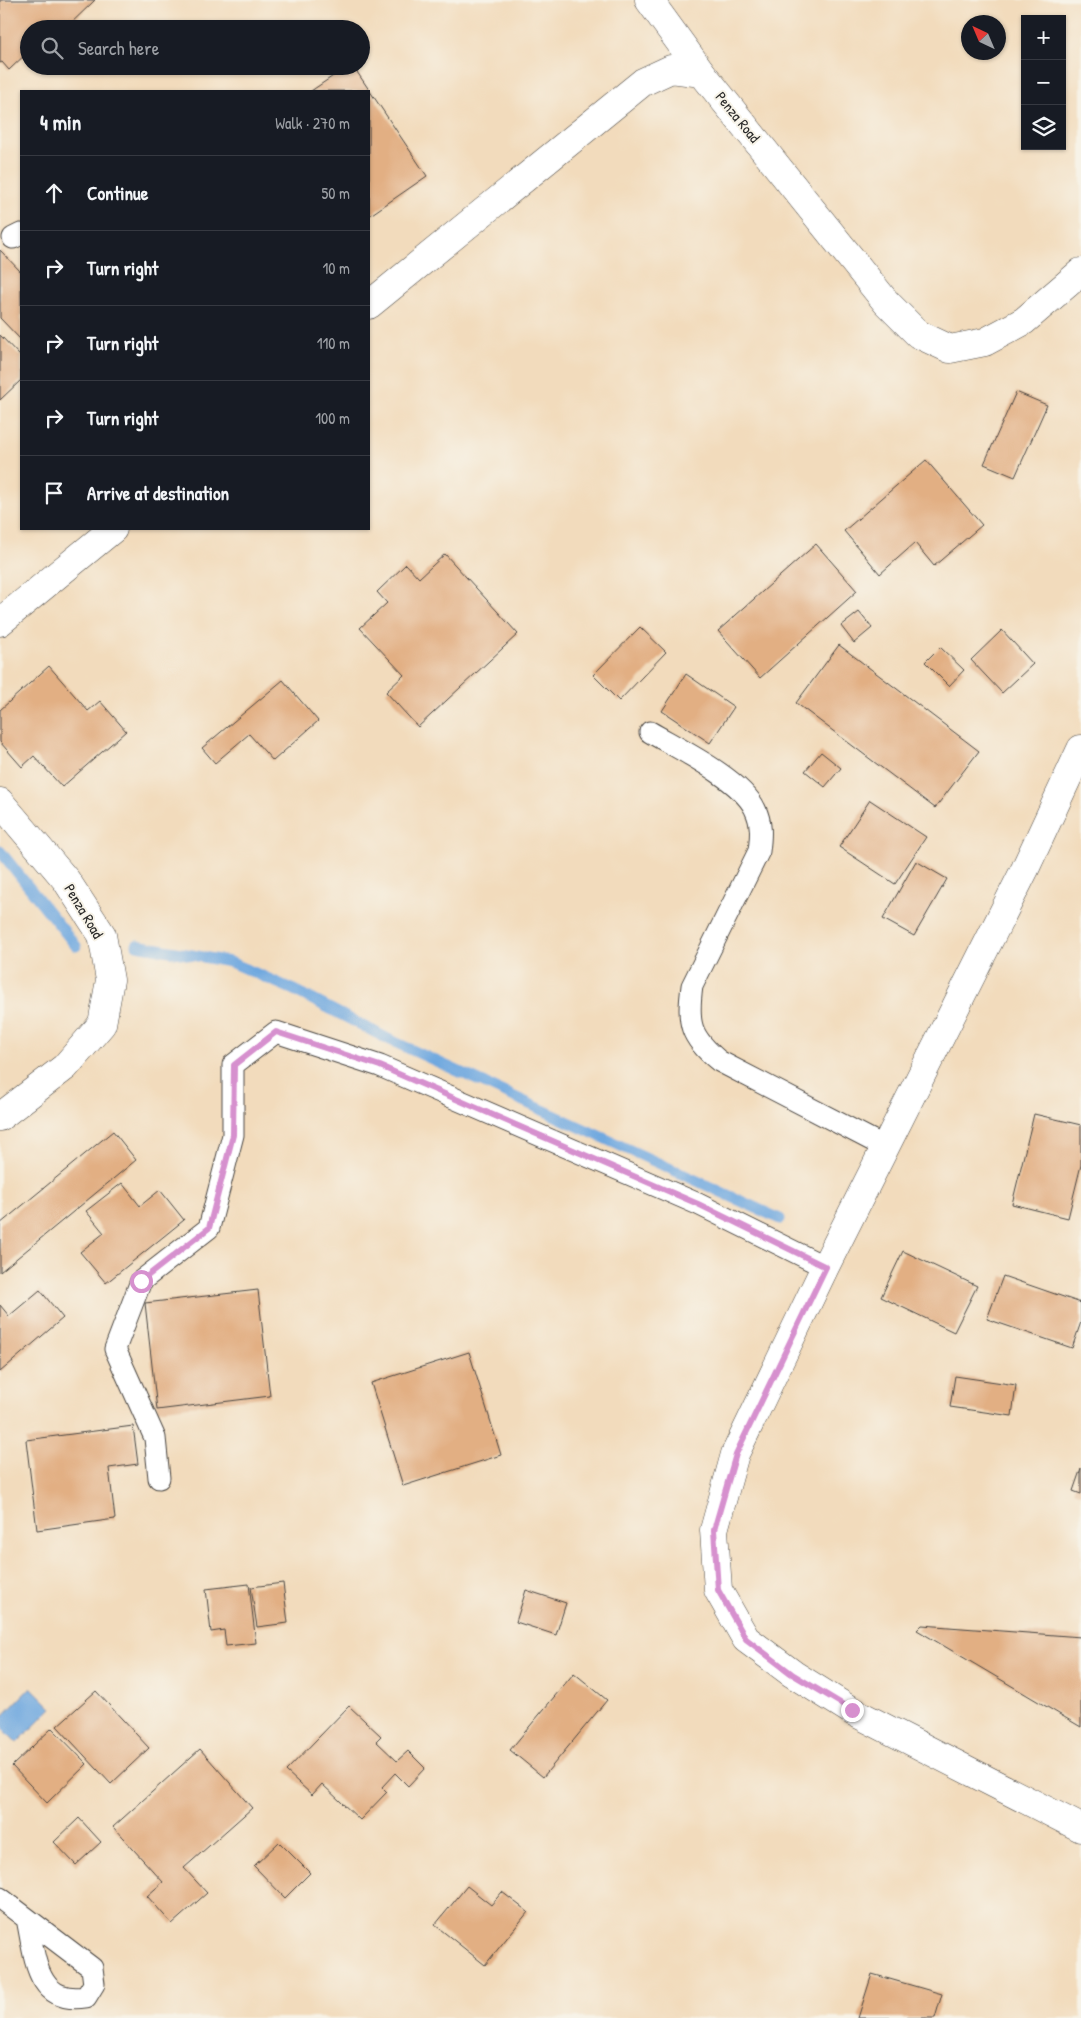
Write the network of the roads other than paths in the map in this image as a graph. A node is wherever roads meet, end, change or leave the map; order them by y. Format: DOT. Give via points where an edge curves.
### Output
graph roads {
  1 [pos="649,0"];
  2 [pos="702,73"];
  3 [pos="1081,272"];
  4 [pos="370,304"];
  5 [pos="112,530"];
  6 [pos="0,622"];
  7 [pos="650,732"];
  8 [pos="1081,749"];
  9 [pos="0,802"];
  10 [pos="0,1117"];
  11 [pos="885,1147"];
  12 [pos="826,1267"];
  13 [pos="159,1478"];
  14 [pos="1081,1828"];
  15 [pos="0,1898"];
  16 [pos="26,1919"];
  1 -- 2 [label="street, Penza Road"];
  2 -- 3 [label="street, Penza Road" via="886,302 918,334 950,349 985,342 1024,321"];
  2 -- 4 [label="street" via="671,69 643,82"];
  5 -- 6 [label="street"];
  7 -- 11 [label="lane" via="721,774 741,791 755,808 762,830 760,851 692,986 689,1009 692,1030 702,1046 719,1061"];
  8 -- 11 [label="street"];
  9 -- 10 [label="street, Penza Road" via="66,880 102,935 110,980 102,1024 65,1067"];
  11 -- 12 [label="street"];
  12 -- 13 [label="lane" via="698,1204 389,1070 276,1032 234,1065 233,1135 209,1228 141,1281 115,1348 155,1438"];
  12 -- 14 [label="street" via="736,1454 714,1530 718,1590 746,1639 792,1674 852,1710"];
  15 -- 16 [label="lane"];
}
